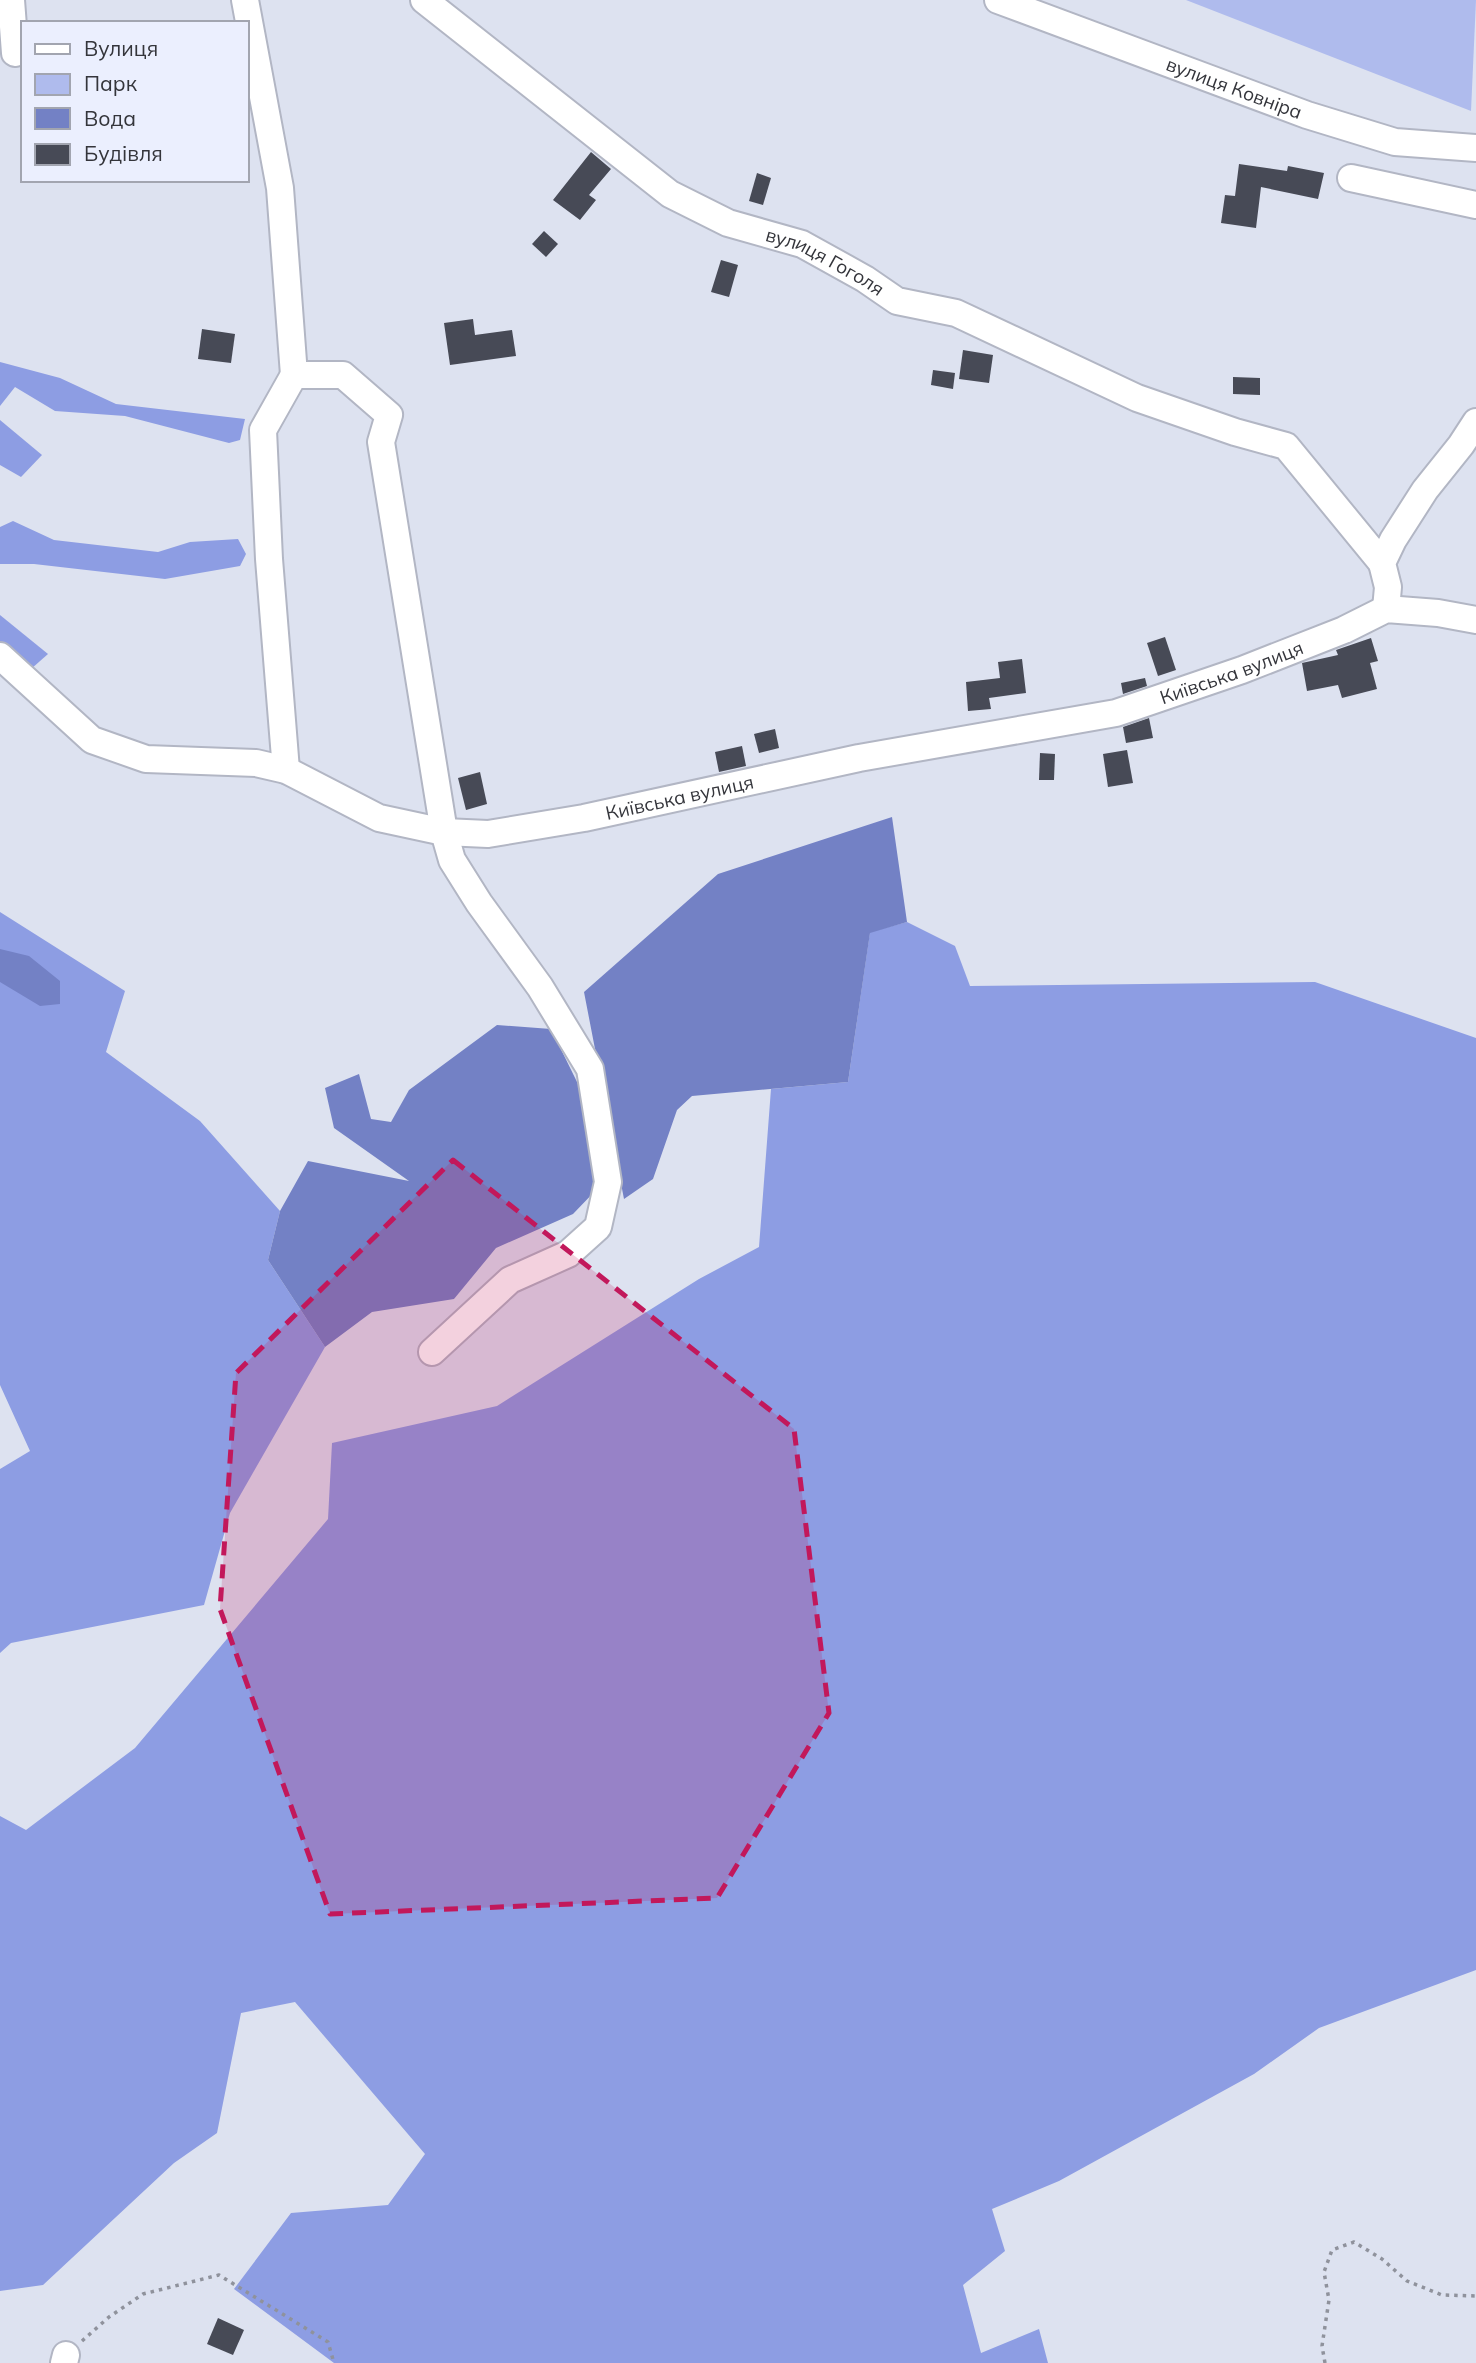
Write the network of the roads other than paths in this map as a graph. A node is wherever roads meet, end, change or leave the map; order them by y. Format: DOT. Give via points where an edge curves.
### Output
graph roads {
  1 [pos="11,0"];
  2 [pos="245,0"];
  3 [pos="424,0"];
  4 [pos="998,0"];
  5 [pos="15,53"];
  6 [pos="1476,148"];
  7 [pos="1351,178"];
  8 [pos="1476,205"];
  9 [pos="295,375"];
  10 [pos="1476,422"];
  11 [pos="1382,563"];
  12 [pos="1386,609"];
  13 [pos="1476,620"];
  14 [pos="0,656"];
  15 [pos="286,771"];
  16 [pos="444,832"];
  17 [pos="432,1352"];
  1 -- 5 [label="street"];
  2 -- 9 [label="street" via="280,188"];
  3 -- 11 [label="street, вулиця Гоголя" via="681,200 728,223 802,244 897,300 956,313 1137,398 1286,446"];
  4 -- 6 [label="street, вулиця Ковніра" via="1307,115 1395,142"];
  7 -- 8 [label="street"];
  9 -- 15 [label="street" via="262,430"];
  9 -- 16 [label="street" via="343,375 389,415 381,442"];
  10 -- 11 [label="street" via="1425,490"];
  11 -- 12 [label="street" via="1388,587"];
  12 -- 13 [label="street"];
  12 -- 16 [label="street, Київська вулиця" via="1344,631 1116,713 859,758 584,818 488,834"];
  14 -- 15 [label="street, Київська вулиця" via="92,740 146,760 256,763"];
  15 -- 16 [label="street, Київська вулиця" via="379,818"];
  16 -- 17 [label="street" via="452,860 590,1069 608,1182 598,1227 568,1254 510,1280"];
}
